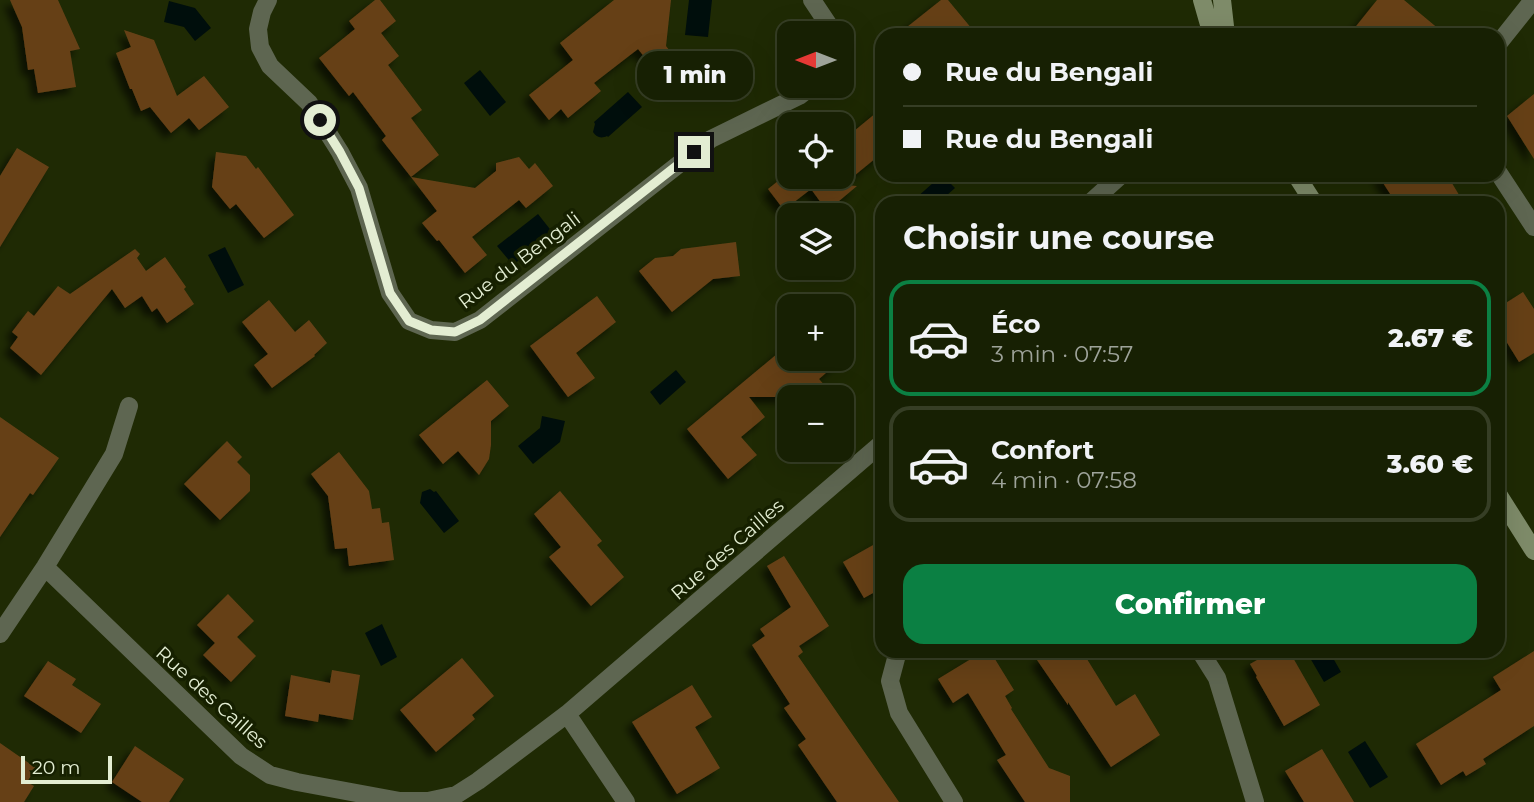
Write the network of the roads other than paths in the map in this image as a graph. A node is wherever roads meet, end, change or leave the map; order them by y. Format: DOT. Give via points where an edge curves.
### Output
graph roads {
  1 [pos="268,0"];
  2 [pos="811,0"];
  3 [pos="1202,0"];
  4 [pos="1222,0"];
  5 [pos="1533,0"];
  6 [pos="827,21"];
  7 [pos="1210,28"];
  8 [pos="1225,28"];
  9 [pos="1505,35"];
  10 [pos="795,98"];
  11 [pos="1113,182"];
  12 [pos="1505,182"];
  13 [pos="1098,196"];
  14 [pos="1534,227"];
  15 [pos="129,407"];
  16 [pos="875,449"];
  17 [pos="1505,505"];
  18 [pos="1534,551"];
  19 [pos="45,568"];
  20 [pos="0,634"];
  21 [pos="896,658"];
  22 [pos="1204,658"];
  23 [pos="567,714"];
  24 [pos="626,802"];
  25 [pos="954,802"];
  26 [pos="1255,802"];
  1 -- 10 [label="street, Rue du Bengali" via="258,29 260,47 270,66 309,103 340,152 359,188 390,293 409,321 431,330 455,332 480,320 710,139"];
  2 -- 6 [label="street"];
  3 -- 7 [label="street"];
  4 -- 8 [label="street"];
  5 -- 9 [label="street"];
  11 -- 13 [label="street"];
  12 -- 14 [label="street"];
  15 -- 19 [label="street" via="114,454"];
  16 -- 23 [label="street, Rue des Cailles"];
  17 -- 18 [label="street"];
  19 -- 20 [label="street"];
  19 -- 23 [label="street, Rue des Cailles" via="241,756 270,775 400,801 428,801 456,795"];
  21 -- 25 [label="street" via="890,681 899,713"];
  22 -- 26 [label="street" via="1217,678"];
  23 -- 24 [label="street"];
}
